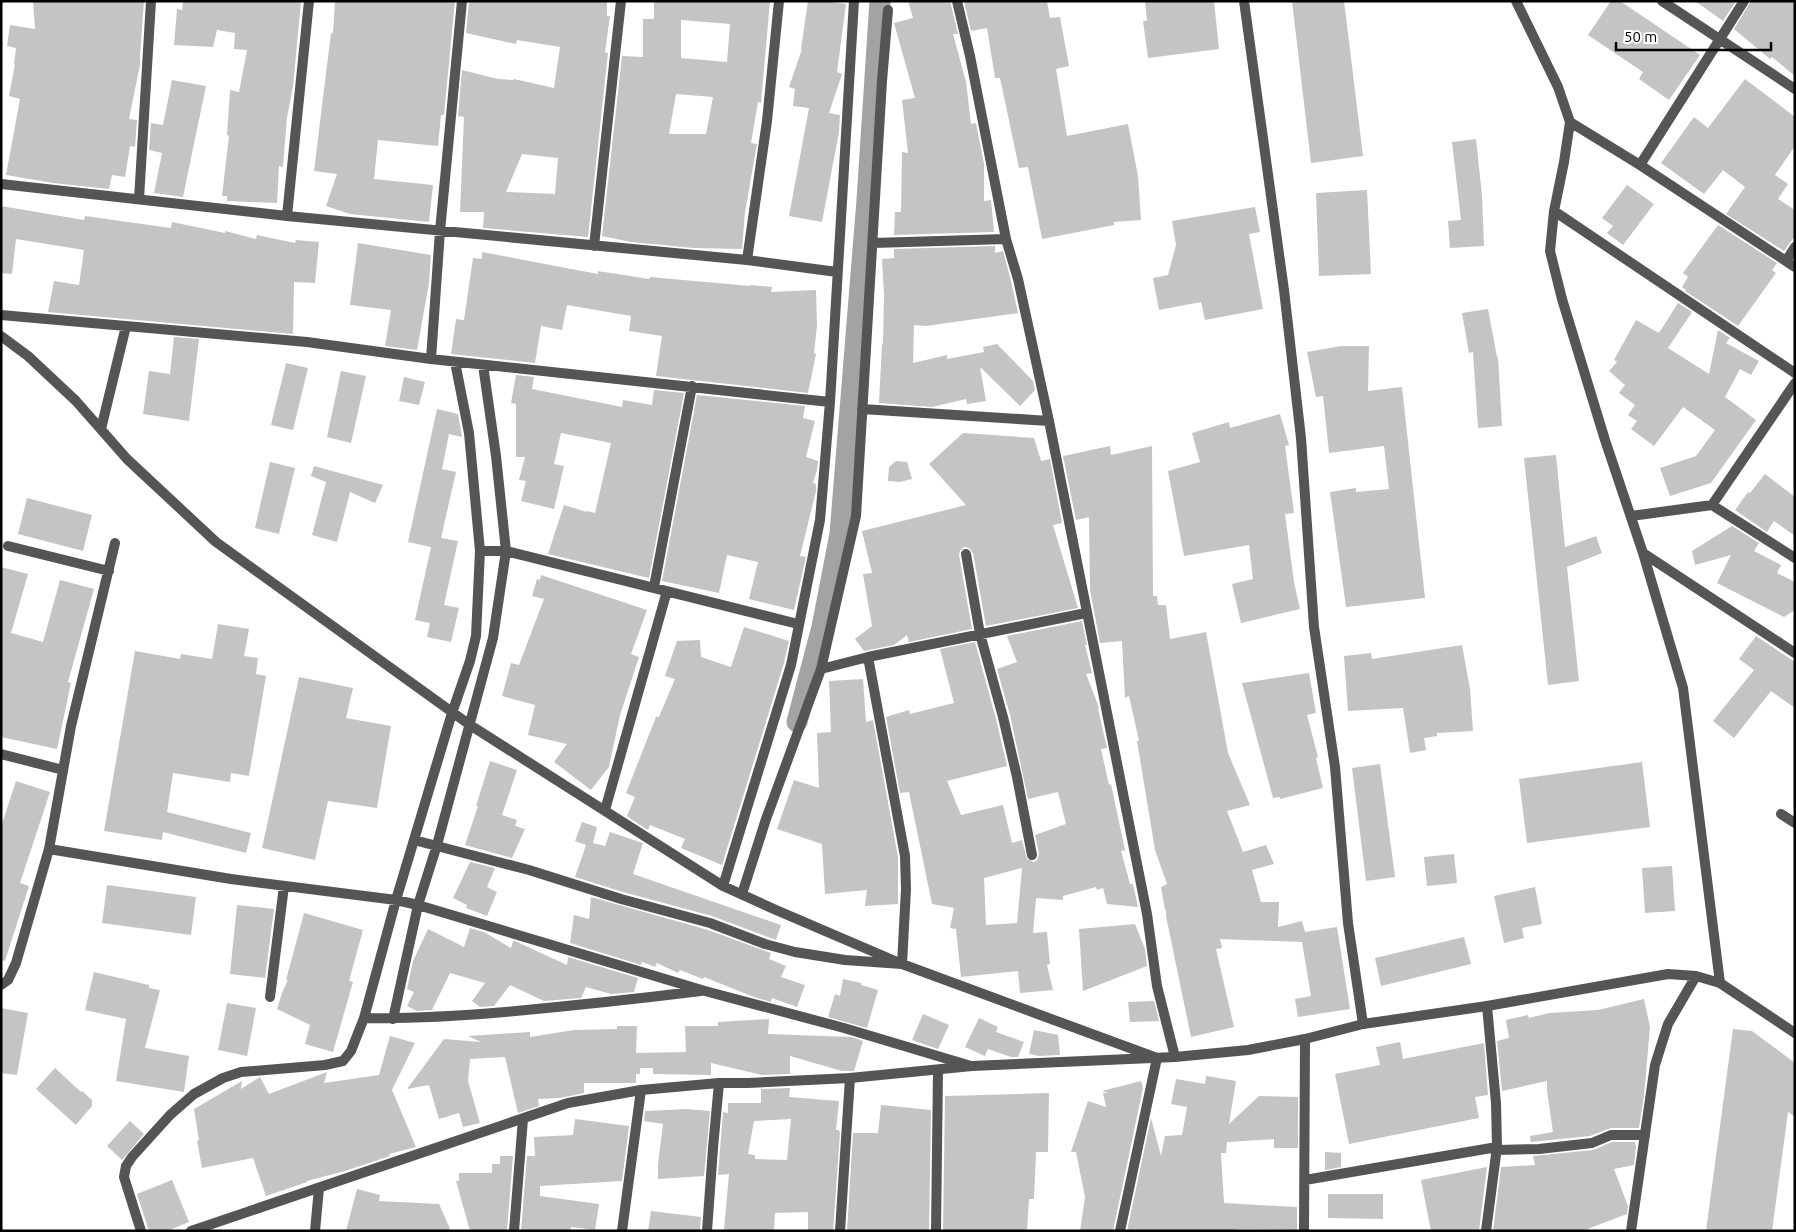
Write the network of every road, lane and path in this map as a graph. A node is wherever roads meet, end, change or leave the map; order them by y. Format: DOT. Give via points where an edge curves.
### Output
graph roads {
  1 [pos="151,1"];
  2 [pos="309,1"];
  3 [pos="462,1"];
  4 [pos="621,1"];
  5 [pos="779,1"];
  6 [pos="854,1"];
  7 [pos="957,1"];
  8 [pos="1244,1"];
  9 [pos="1516,1"];
  10 [pos="1662,1"];
  11 [pos="1744,1"];
  12 [pos="888,10"];
  13 [pos="1719,40"];
  14 [pos="1795,89"];
  15 [pos="1570,122"];
  16 [pos="1640,165"];
  17 [pos="1,184"];
  18 [pos="139,200"];
  19 [pos="1554,211"];
  20 [pos="287,216"];
  21 [pos="440,231"];
  22 [pos="1006,239"];
  23 [pos="873,243"];
  24 [pos="594,246"];
  25 [pos="1795,247"];
  26 [pos="747,260"];
  27 [pos="1790,264"];
  28 [pos="837,272"];
  29 [pos="1,315"];
  30 [pos="126,326"];
  31 [pos="1,336"];
  32 [pos="431,359"];
  33 [pos="455,362"];
  34 [pos="483,364"];
  35 [pos="1795,373"];
  36 [pos="1795,383"];
  37 [pos="692,386"];
  38 [pos="830,402"];
  39 [pos="862,409"];
  40 [pos="1049,421"];
  41 [pos="101,429"];
  42 [pos="1712,506"];
  43 [pos="1631,516"];
  44 [pos="115,544"];
  45 [pos="8,546"];
  46 [pos="480,551"];
  47 [pos="506,551"];
  48 [pos="1643,552"];
  49 [pos="966,554"];
  50 [pos="1795,558"];
  51 [pos="108,571"];
  52 [pos="654,587"];
  53 [pos="667,590"];
  54 [pos="1086,613"];
  55 [pos="798,624"];
  56 [pos="980,634"];
  57 [pos="1795,653"];
  58 [pos="868,657"];
  59 [pos="470,661"];
  60 [pos="486,665"];
  61 [pos="821,669"];
  62 [pos="452,713"];
  63 [pos="470,725"];
  64 [pos="1,754"];
  65 [pos="63,770"];
  66 [pos="605,810"];
  67 [pos="1782,814"];
  68 [pos="1795,823"];
  69 [pos="414,840"];
  70 [pos="437,845"];
  71 [pos="49,849"];
  72 [pos="1032,856"];
  73 [pos="284,886"];
  74 [pos="723,886"];
  75 [pos="742,894"];
  76 [pos="396,900"];
  77 [pos="418,905"];
  78 [pos="902,964"];
  79 [pos="1696,976"];
  80 [pos="1720,982"];
  81 [pos="1,985"];
  82 [pos="705,990"];
  83 [pos="270,997"];
  84 [pos="1487,1006"];
  85 [pos="364,1018"];
  86 [pos="393,1019"];
  87 [pos="1363,1024"];
  88 [pos="1795,1033"];
  89 [pos="1305,1039"];
  90 [pos="1175,1057"];
  91 [pos="1156,1058"];
  92 [pos="972,1066"];
  93 [pos="938,1070"];
  94 [pos="850,1078"];
  95 [pos="719,1083"];
  96 [pos="641,1090"];
  97 [pos="523,1119"];
  98 [pos="1645,1135"];
  99 [pos="1496,1149"];
  100 [pos="1305,1180"];
  101 [pos="320,1188"];
  102 [pos="141,1231"];
  103 [pos="191,1231"];
  104 [pos="315,1231"];
  105 [pos="514,1231"];
  106 [pos="622,1231"];
  107 [pos="707,1231"];
  108 [pos="840,1231"];
  109 [pos="936,1231"];
  110 [pos="1120,1231"];
  111 [pos="1304,1231"];
  112 [pos="1486,1231"];
  113 [pos="1631,1231"];
  1 -- 18 [label="street"];
  2 -- 20 [label="street"];
  3 -- 21 [label="street"];
  4 -- 24 [label="street"];
  5 -- 26 [label="street" via="767,121"];
  6 -- 28 [label="street"];
  7 -- 22 [label="street"];
  8 -- 87 [label="street" via="1284,290 1301,438 1314,628 1335,768 1348,923"];
  9 -- 15 [label="street" via="1558,87"];
  10 -- 13 [label="street"];
  11 -- 13 [label="street"];
  12 -- 23 [label="street"];
  13 -- 14 [label="street"];
  13 -- 16 [label="street"];
  15 -- 16 [label="street"];
  15 -- 19 [label="street"];
  16 -- 27 [label="street"];
  17 -- 18 [label="street"];
  18 -- 20 [label="street"];
  19 -- 35 [label="street"];
  19 -- 43 [label="street" via="1550,251 1562,299"];
  20 -- 21 [label="street"];
  21 -- 24 [label="street"];
  21 -- 32 [label="street"];
  22 -- 23 [label="street"];
  22 -- 40 [label="street"];
  23 -- 39 [label="street"];
  24 -- 26 [label="street"];
  25 -- 27 [label="street"];
  26 -- 28 [label="street"];
  28 -- 38 [label="street"];
  29 -- 30 [label="street"];
  30 -- 32 [label="street" via="308,342"];
  30 -- 41 [label="street"];
  31 -- 41 [label="street" via="28,356"];
  32 -- 33 [label="street"];
  33 -- 34 [label="street"];
  33 -- 46 [label="street" via="469,433"];
  34 -- 37 [label="street"];
  34 -- 47 [label="street"];
  36 -- 42 [label="street"];
  37 -- 38 [label="street"];
  37 -- 52 [label="street"];
  38 -- 55 [label="street" via="820,520"];
  39 -- 40 [label="street"];
  39 -- 61 [label="street" via="856,516"];
  40 -- 54 [label="street"];
  41 -- 62 [label="street" via="127,459 216,542"];
  42 -- 43 [label="street"];
  42 -- 50 [label="street"];
  43 -- 48 [label="street"];
  44 -- 51 [label="street"];
  45 -- 51 [label="street"];
  46 -- 47 [label="street"];
  46 -- 59 [label="street" via="476,636"];
  47 -- 52 [label="street"];
  47 -- 60 [label="street" via="494,638"];
  48 -- 57 [label="street"];
  48 -- 80 [label="street" via="1683,688"];
  49 -- 56 [label="street"];
  51 -- 65 [label="street"];
  52 -- 53 [label="street"];
  53 -- 55 [label="street"];
  53 -- 66 [label="street"];
  54 -- 56 [label="street"];
  54 -- 90 [label="street" via="1147,914 1157,986"];
  55 -- 74 [label="street" via="791,665"];
  56 -- 58 [label="street"];
  56 -- 72 [label="street" via="1004,717"];
  58 -- 61 [label="street"];
  58 -- 78 [label="street" via="905,856"];
  59 -- 60 [label="street"];
  59 -- 62 [label="street"];
  60 -- 63 [label="street"];
  61 -- 75 [label="street"];
  62 -- 63 [label="street"];
  62 -- 69 [label="street"];
  63 -- 66 [label="street"];
  63 -- 70 [label="street"];
  64 -- 65 [label="street"];
  65 -- 71 [label="street"];
  66 -- 74 [label="street"];
  67 -- 68 [label="street"];
  69 -- 70 [label="street"];
  69 -- 76 [label="street"];
  70 -- 77 [label="street"];
  70 -- 78 [label="street" via="710,923 795,952"];
  71 -- 73 [label="street"];
  71 -- 81 [label="street" via="16,963 8,980"];
  73 -- 76 [label="street"];
  73 -- 83 [label="street"];
  74 -- 75 [label="street"];
  75 -- 78 [label="street"];
  76 -- 77 [label="street"];
  76 -- 85 [label="street"];
  77 -- 82 [label="street"];
  77 -- 86 [label="street"];
  78 -- 91 [label="street"];
  79 -- 80 [label="street"];
  79 -- 84 [label="street" via="1668,974"];
  79 -- 98 [label="street" via="1668,1024 1661,1044"];
  80 -- 88 [label="street"];
  82 -- 86 [label="street" via="592,1005"];
  82 -- 92 [label="street"];
  84 -- 87 [label="street"];
  84 -- 99 [label="street" via="1496,1103"];
  85 -- 86 [label="street"];
  85 -- 102 [label="street" via="343,1062 256,1070 223,1078 194,1094 170,1114 132,1157 124,1171"];
  87 -- 89 [label="street"];
  89 -- 90 [label="street" via="1248,1050"];
  89 -- 100 [label="street"];
  90 -- 91 [label="street"];
  91 -- 92 [label="street"];
  91 -- 110 [label="street"];
  92 -- 93 [label="street"];
  93 -- 94 [label="street"];
  93 -- 109 [label="street"];
  94 -- 95 [label="street"];
  94 -- 108 [label="street"];
  95 -- 96 [label="street"];
  95 -- 107 [label="street"];
  96 -- 97 [label="street" via="568,1103"];
  96 -- 106 [label="street"];
  97 -- 101 [label="street"];
  97 -- 105 [label="street"];
  98 -- 99 [label="street" via="1611,1135 1592,1142 1539,1149"];
  98 -- 113 [label="street"];
  99 -- 100 [label="street"];
  99 -- 112 [label="street"];
  100 -- 111 [label="street"];
  101 -- 103 [label="street"];
  101 -- 104 [label="street"];
}
